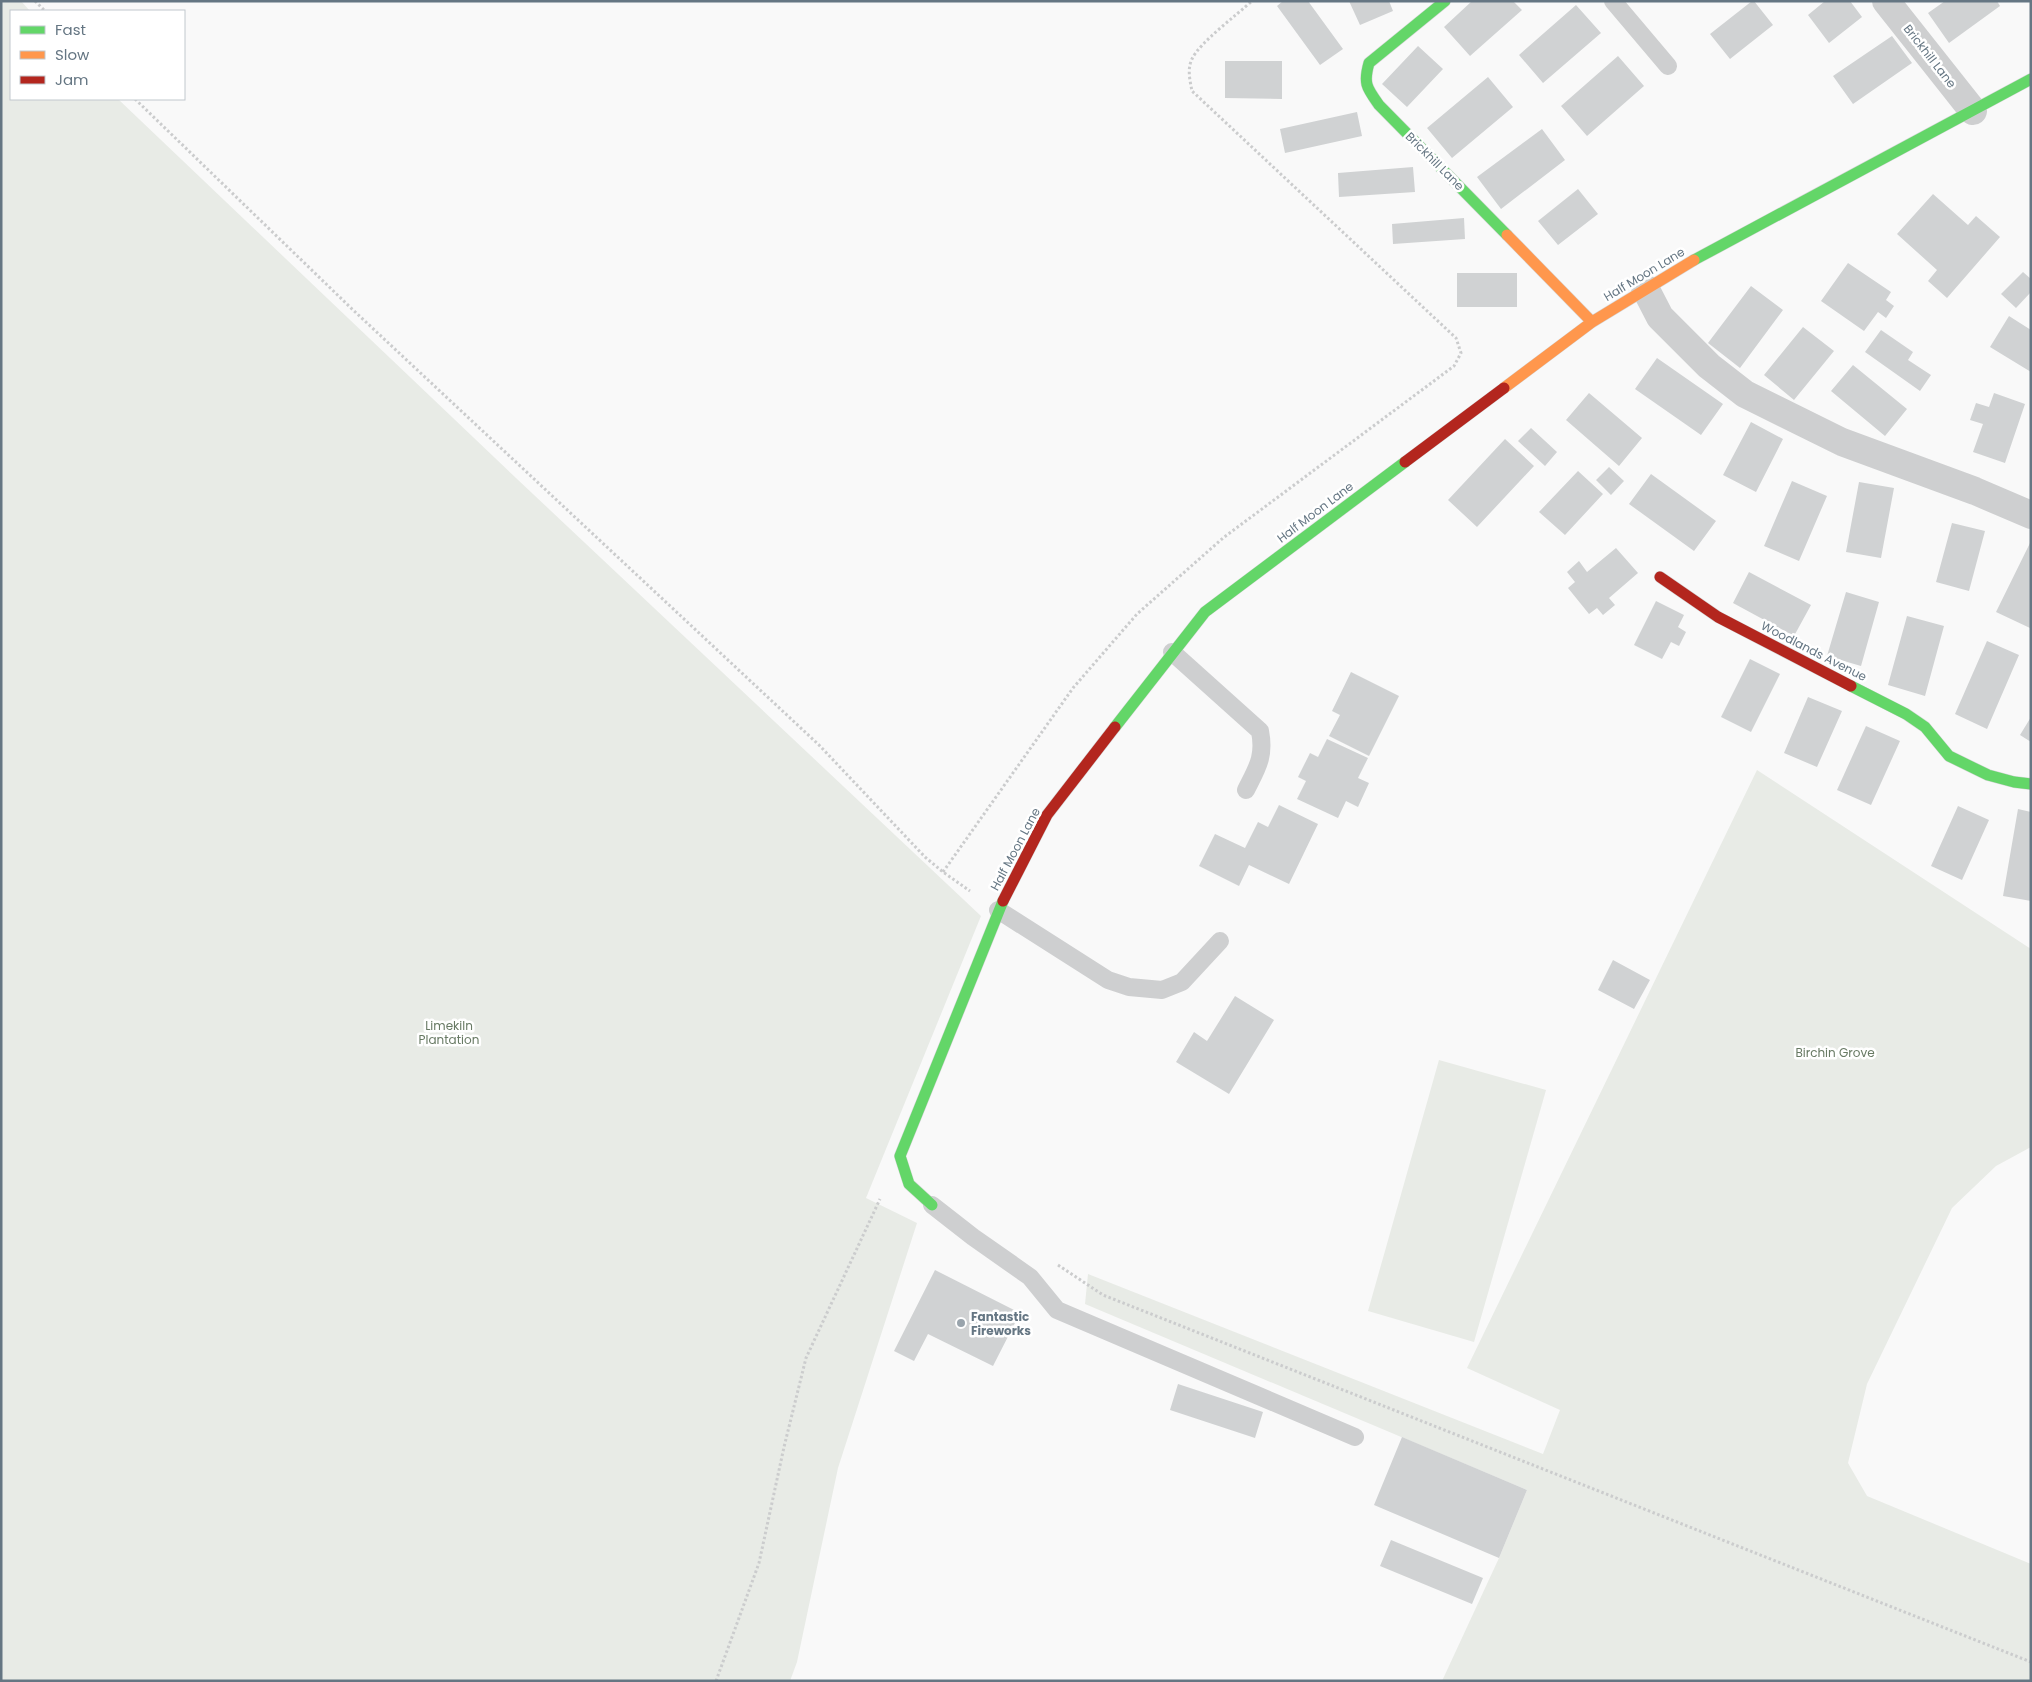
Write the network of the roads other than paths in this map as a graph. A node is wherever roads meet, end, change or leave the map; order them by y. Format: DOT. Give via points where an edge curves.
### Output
graph roads {
  1 [pos="1444,1"];
  2 [pos="1613,1"];
  3 [pos="1886,1"];
  4 [pos="1668,66"];
  5 [pos="2031,79"];
  6 [pos="1973,111"];
  7 [pos="1645,288"];
  8 [pos="1592,322"];
  9 [pos="2031,515"];
  10 [pos="1660,577"];
  11 [pos="1172,652"];
  12 [pos="2031,784"];
  13 [pos="1246,790"];
  14 [pos="998,910"];
  15 [pos="1220,941"];
  16 [pos="932,1205"];
  17 [pos="1355,1437"];
  1 -- 8 [label="street, Brickhill Lane" via="1369,63 1364,84 1379,105"];
  2 -- 4 [label="lane"];
  3 -- 6 [label="street, Brickhill Lane"];
  5 -- 6 [label="street, Half Moon Lane"];
  6 -- 7 [label="street, Half Moon Lane"];
  7 -- 8 [label="street, Half Moon Lane"];
  7 -- 9 [label="street" via="1660,317 1709,366 1745,394 1842,442"];
  8 -- 11 [label="street, Half Moon Lane" via="1206,612"];
  10 -- 12 [label="street, Woodlands Avenue" via="1727,621 1906,714 1925,727 1949,756 1988,775"];
  11 -- 13 [label="lane" via="1260,731 1263,746 1260,761"];
  11 -- 14 [label="street, Half Moon Lane" via="1047,815"];
  14 -- 15 [label="lane" via="1108,980 1129,987 1162,990 1182,982"];
  14 -- 16 [label="street, Half Moon Lane" via="900,1156 909,1184"];
  16 -- 17 [label="lane" via="1030,1277 1057,1310"];
}
